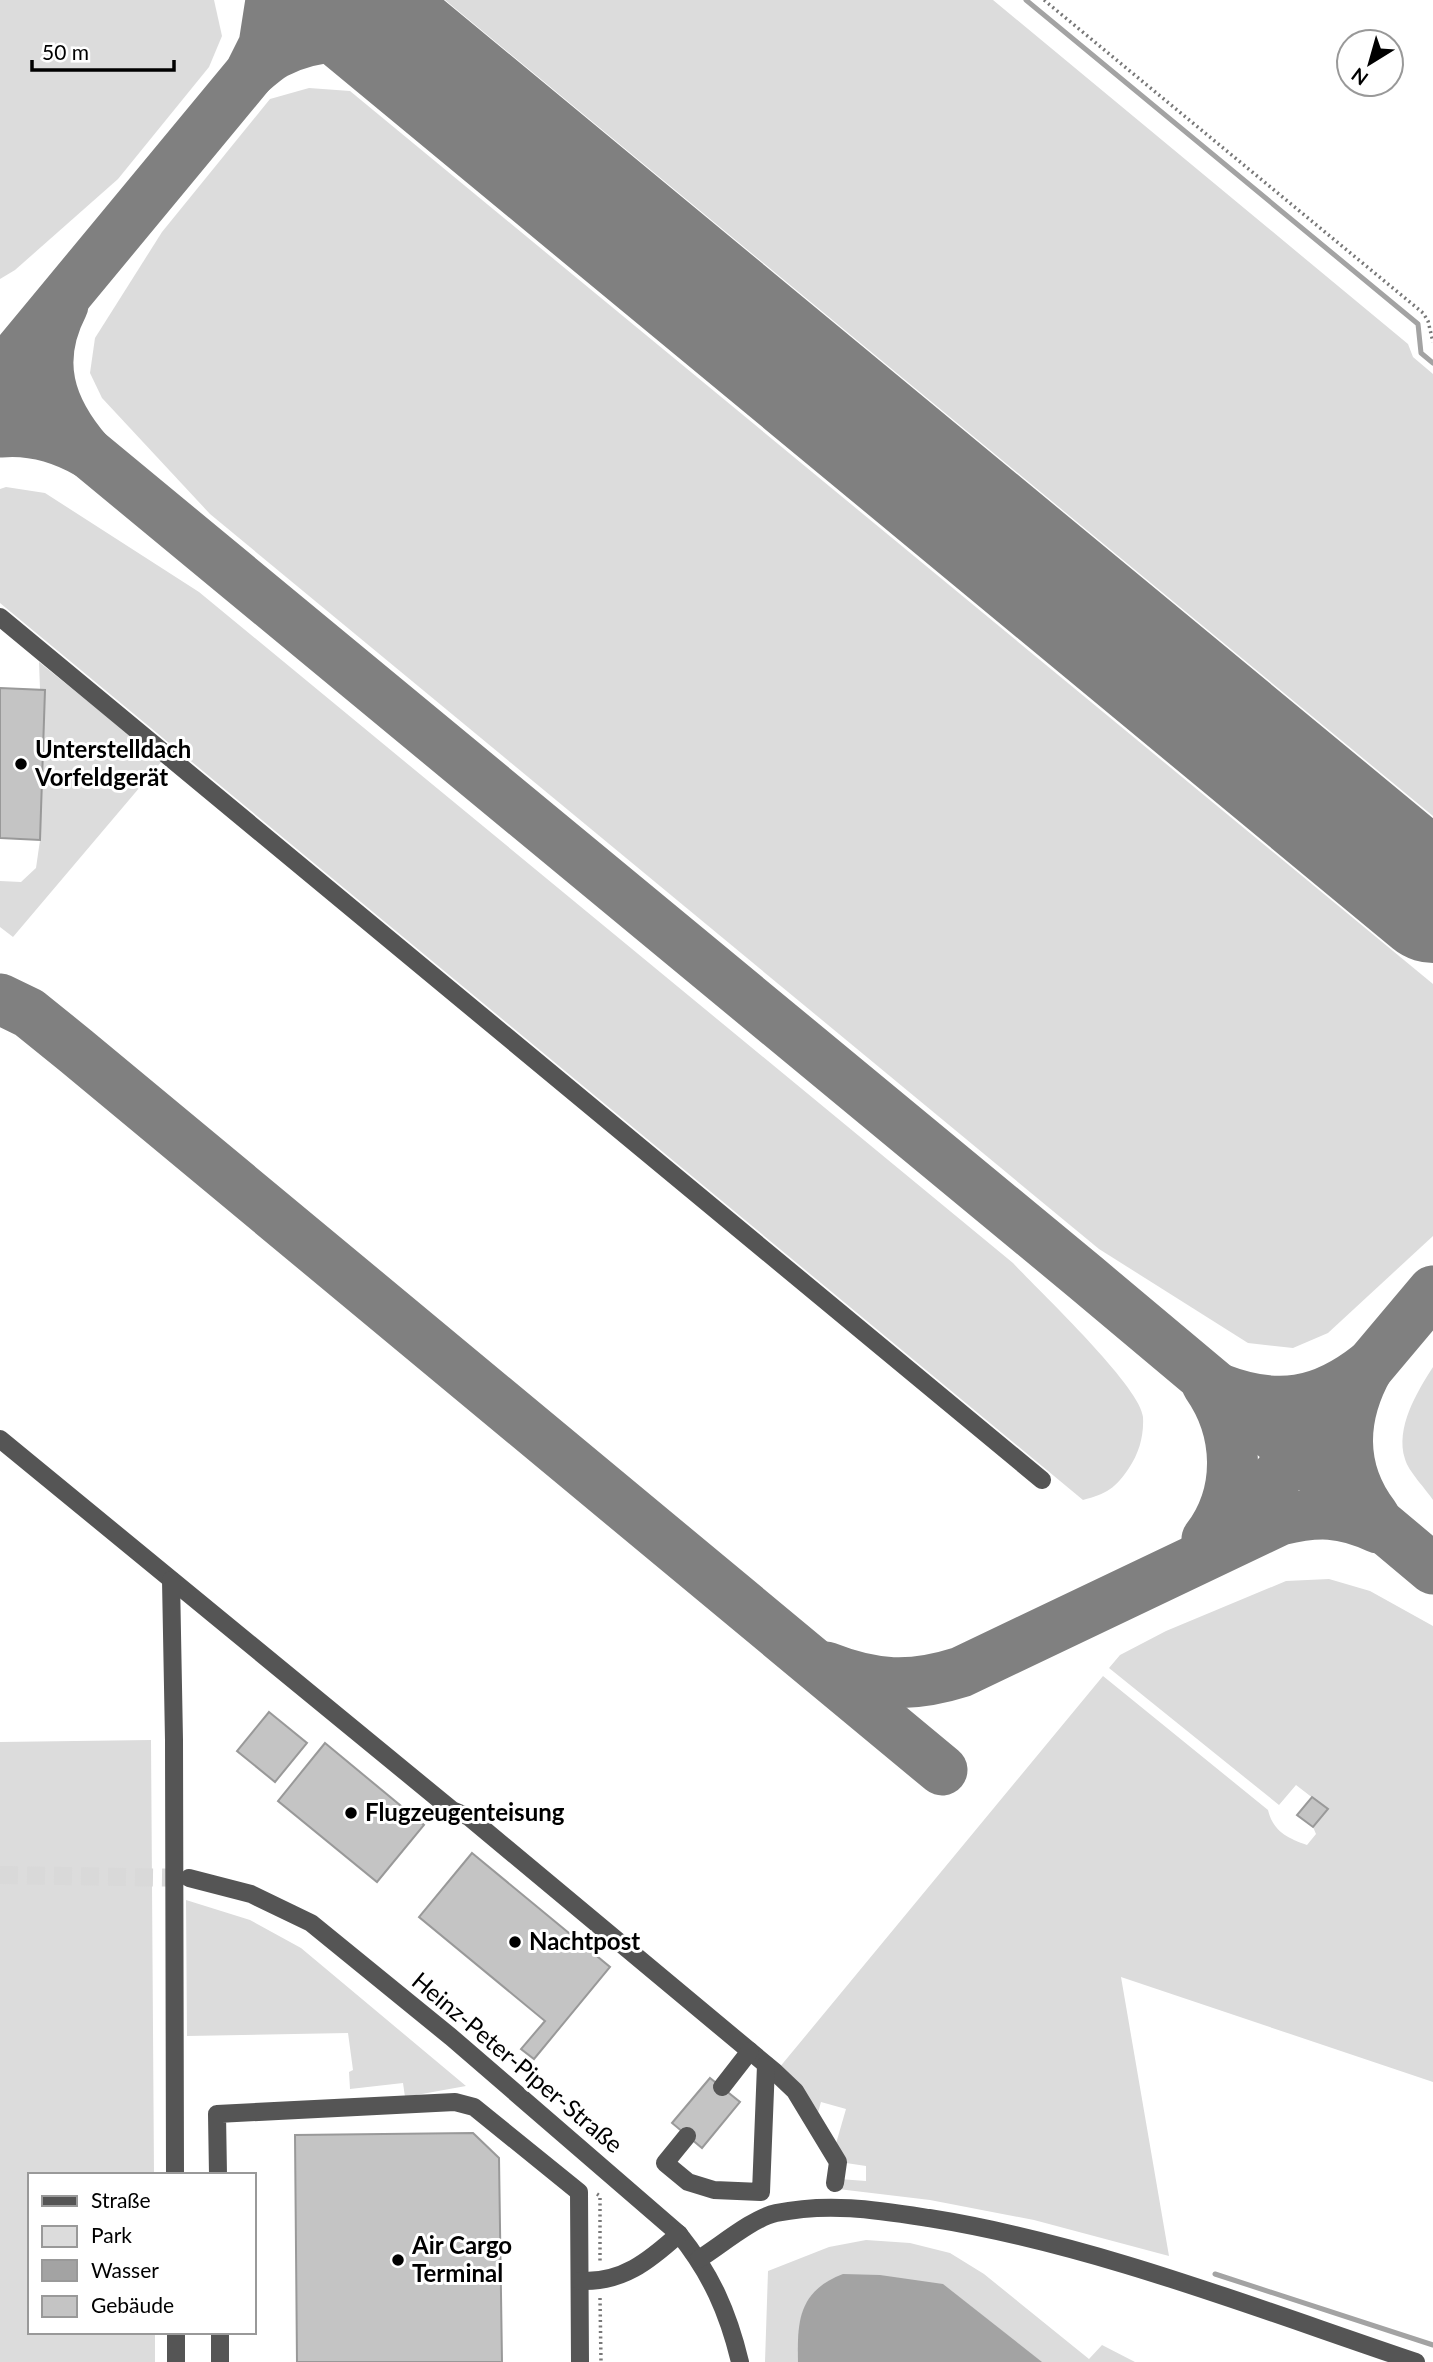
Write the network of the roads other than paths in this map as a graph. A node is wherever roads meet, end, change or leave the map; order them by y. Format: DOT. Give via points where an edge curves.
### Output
graph roads {
  1 [pos="0,617"];
  2 [pos="0,1439"];
  3 [pos="1042,1480"];
  4 [pos="172,1580"];
  5 [pos="189,1878"];
  6 [pos="750,2051"];
  7 [pos="766,2064"];
  8 [pos="722,2087"];
  9 [pos="687,2136"];
  10 [pos="175,2173"];
  11 [pos="218,2173"];
  12 [pos="835,2183"];
  13 [pos="679,2234"];
  14 [pos="699,2259"];
  15 [pos="580,2281"];
  16 [pos="176,2334"];
  17 [pos="220,2334"];
  18 [pos="176,2362"];
  19 [pos="220,2362"];
  20 [pos="580,2362"];
  21 [pos="740,2362"];
  22 [pos="1416,2362"];
  1 -- 3 [label="street"];
  2 -- 4 [label="street"];
  4 -- 6 [label="street" via="452,1810 469,1817"];
  4 -- 10 [label="street"];
  5 -- 13 [label="street, Heinz-Peter-Piper-Straße" via="251,1894 311,1923 451,2036"];
  6 -- 7 [label="street"];
  6 -- 8 [label="street"];
  7 -- 9 [label="street" via="761,2192 714,2190 688,2182 665,2163"];
  7 -- 12 [label="street" via="795,2091 838,2162"];
  11 -- 15 [label="street" via="217,2114 454,2102 474,2107 579,2192"];
  13 -- 14 [label="street, Heinz-Peter-Piper-Straße"];
  13 -- 15 [label="street" via="647,2263 600,2282"];
  14 -- 21 [label="street, Heinz-Peter-Piper-Straße" via="730,2322"];
  14 -- 22 [label="street" via="773,2214 857,2207 1035,2240"];
  15 -- 20 [label="street"];
  16 -- 18 [label="street"];
  17 -- 19 [label="street"];
}
